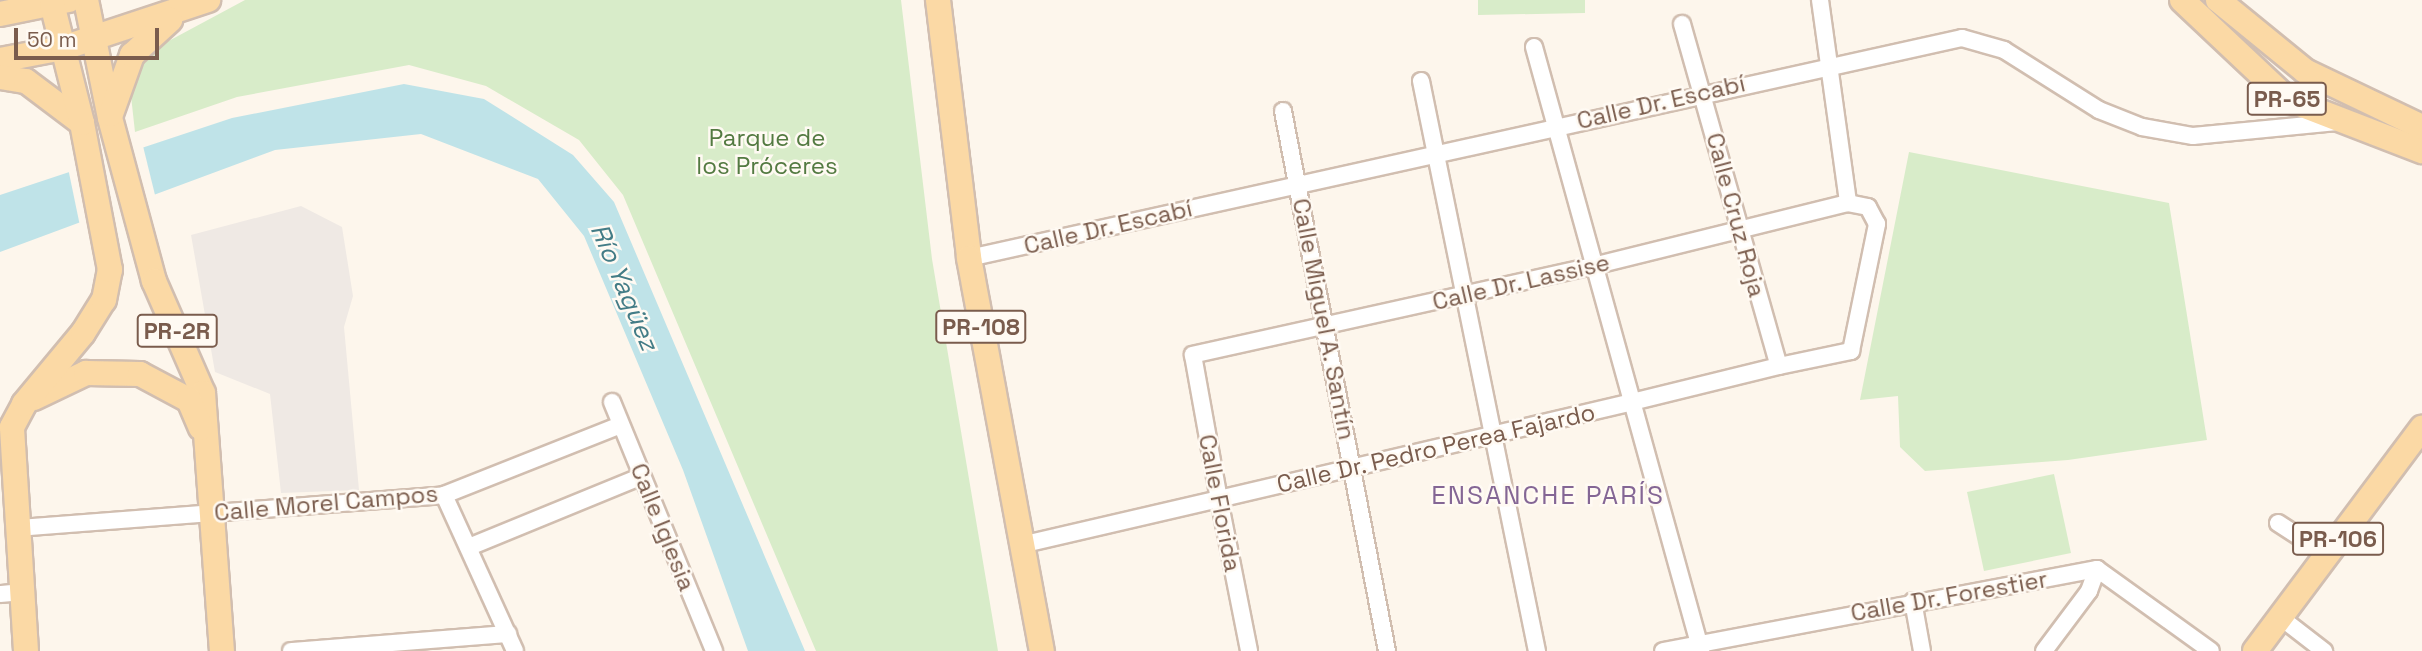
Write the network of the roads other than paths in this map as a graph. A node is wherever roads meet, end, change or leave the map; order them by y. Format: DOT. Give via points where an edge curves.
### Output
graph roads {
  1 [pos="86,0"];
  2 [pos="1819,0"];
  3 [pos="2182,0"];
  4 [pos="2218,0"];
  5 [pos="57,1"];
  6 [pos="937,2"];
  7 [pos="197,5"];
  8 [pos="0,14"];
  9 [pos="1682,24"];
  10 [pos="92,40"];
  11 [pos="1534,47"];
  12 [pos="63,48"];
  13 [pos="0,60"];
  14 [pos="1830,65"];
  15 [pos="0,77"];
  16 [pos="1421,81"];
  17 [pos="1703,92"];
  18 [pos="2377,108"];
  19 [pos="2422,110"];
  20 [pos="1283,111"];
  21 [pos="110,118"];
  22 [pos="2339,122"];
  23 [pos="82,123"];
  24 [pos="1558,125"];
  25 [pos="2422,128"];
  26 [pos="2422,150"];
  27 [pos="1435,153"];
  28 [pos="2422,169"];
  29 [pos="1298,185"];
  30 [pos="1848,204"];
  31 [pos="1738,232"];
  32 [pos="969,258"];
  33 [pos="1593,266"];
  34 [pos="1463,296"];
  35 [pos="1323,328"];
  36 [pos="1193,355"];
  37 [pos="1779,366"];
  38 [pos="612,402"];
  39 [pos="1632,402"];
  40 [pos="23,404"];
  41 [pos="621,425"];
  42 [pos="2422,428"];
  43 [pos="1490,436"];
  44 [pos="208,445"];
  45 [pos="1352,468"];
  46 [pos="642,476"];
  47 [pos="444,495"];
  48 [pos="1219,499"];
  49 [pos="214,512"];
  50 [pos="2278,523"];
  51 [pos="18,528"];
  52 [pos="1021,545"];
  53 [pos="469,547"];
  54 [pos="2326,554"];
  55 [pos="2097,569"];
  56 [pos="11,593"];
  57 [pos="1913,601"];
  58 [pos="2280,618"];
  59 [pos="508,634"];
  60 [pos="1700,647"];
  61 [pos="26,651"];
  62 [pos="222,651"];
  63 [pos="291,651"];
  64 [pos="515,651"];
  65 [pos="714,651"];
  66 [pos="1042,651"];
  67 [pos="1249,651"];
  68 [pos="1387,651"];
  69 [pos="1537,651"];
  70 [pos="1663,651"];
  71 [pos="1922,651"];
  72 [pos="2043,651"];
  73 [pos="2211,651"];
  74 [pos="2255,651"];
  75 [pos="2324,651"];
  1 -- 10 [label="main road, PR-2R"];
  2 -- 14 [label="street"];
  3 -- 22 [label="main road, PR-65" via="2287,99"];
  4 -- 18 [label="main road, PR-65" via="2305,71"];
  5 -- 8 [label="main road, PR-2R"];
  5 -- 12 [label="main road, PR-2R"];
  6 -- 32 [label="main road, PR-108"];
  7 -- 10 [label="main road"];
  7 -- 21 [label="main road" via="157,28 132,55"];
  9 -- 17 [label="street, Calle Cruz Roja"];
  10 -- 12 [label="main road"];
  10 -- 21 [label="main road, PR-2R"];
  11 -- 24 [label="street"];
  12 -- 13 [label="main road"];
  12 -- 23 [label="main road, PR-2R"];
  14 -- 17 [label="street, Calle Dr. Escabí"];
  14 -- 22 [label="street, Calle Dr. Escabí" via="1962,38 2004,50 2099,110 2142,127 2193,136"];
  14 -- 30 [label="street"];
  15 -- 23 [label="main road" via="26,81"];
  16 -- 27 [label="street"];
  17 -- 24 [label="street, Calle Dr. Escabí"];
  17 -- 31 [label="street, Calle Cruz Roja"];
  18 -- 19 [label="main road"];
  18 -- 25 [label="main road, PR-65"];
  20 -- 29 [label="street, Calle Miguel A. Santín"];
  21 -- 44 [label="main road, PR-2R" via="154,282 203,393"];
  22 -- 26 [label="main road, PR-65"];
  22 -- 28 [label="main road" via="2354,142"];
  23 -- 40 [label="main road, PR-2R" via="110,270 104,300 83,333"];
  24 -- 27 [label="street, Calle Dr. Escabí"];
  24 -- 33 [label="street"];
  27 -- 29 [label="street, Calle Dr. Escabí"];
  27 -- 34 [label="street"];
  29 -- 32 [label="street, Calle Dr. Escabí"];
  29 -- 35 [label="street, Calle Miguel A. Santín"];
  30 -- 31 [label="street, Calle Dr. Lassise"];
  30 -- 37 [label="street, Calle Dr. Pedro Perea Fajardo" via="1868,207 1877,224 1851,351"];
  31 -- 33 [label="street, Calle Dr. Lassise"];
  31 -- 37 [label="street, Calle Cruz Roja"];
  32 -- 52 [label="main road, PR-108"];
  33 -- 34 [label="street, Calle Dr. Lassise"];
  33 -- 39 [label="street"];
  34 -- 35 [label="street, Calle Dr. Lassise"];
  34 -- 43 [label="street"];
  35 -- 36 [label="street, Calle Dr. Lassise"];
  35 -- 45 [label="street, Calle Miguel A. Santín"];
  36 -- 48 [label="street, Calle Florida"];
  37 -- 39 [label="street, Calle Dr. Pedro Perea Fajardo"];
  38 -- 41 [label="street, Calle Iglesia"];
  39 -- 43 [label="street, Calle Dr. Pedro Perea Fajardo"];
  39 -- 60 [label="street"];
  40 -- 44 [label="main road" via="86,373 140,374 189,400"];
  40 -- 51 [label="main road, PR-2R" via="12,427"];
  41 -- 46 [label="street, Calle Iglesia"];
  41 -- 47 [label="street, Calle Morel Campos"];
  42 -- 54 [label="main road, PR-106"];
  43 -- 45 [label="street, Calle Dr. Pedro Perea Fajardo"];
  43 -- 69 [label="street"];
  44 -- 49 [label="main road, PR-2R"];
  45 -- 48 [label="street, Calle Dr. Pedro Perea Fajardo"];
  45 -- 68 [label="street, Calle Miguel A. Santín"];
  46 -- 53 [label="street"];
  46 -- 65 [label="street, Calle Iglesia"];
  47 -- 49 [label="street, Calle Morel Campos"];
  47 -- 53 [label="street"];
  48 -- 52 [label="street, Calle Dr. Pedro Perea Fajardo"];
  48 -- 67 [label="street, Calle Florida"];
  49 -- 51 [label="street, Calle Morel Campos"];
  49 -- 62 [label="main road, PR-2R"];
  50 -- 54 [label="street"];
  51 -- 56 [label="main road, PR-2R"];
  52 -- 66 [label="main road, PR-108"];
  53 -- 59 [label="street"];
  54 -- 58 [label="main road, PR-106"];
  55 -- 57 [label="street, Calle Dr. Forestier"];
  55 -- 72 [label="street" via="2089,591"];
  55 -- 73 [label="street"];
  56 -- 61 [label="main road, PR-2R"];
  57 -- 60 [label="street, Calle Dr. Forestier"];
  57 -- 71 [label="street"];
  58 -- 74 [label="main road, PR-106"];
  58 -- 75 [label="street"];
  59 -- 63 [label="street"];
  59 -- 64 [label="street"];
  60 -- 70 [label="street, Calle Dr. Forestier"];
}
